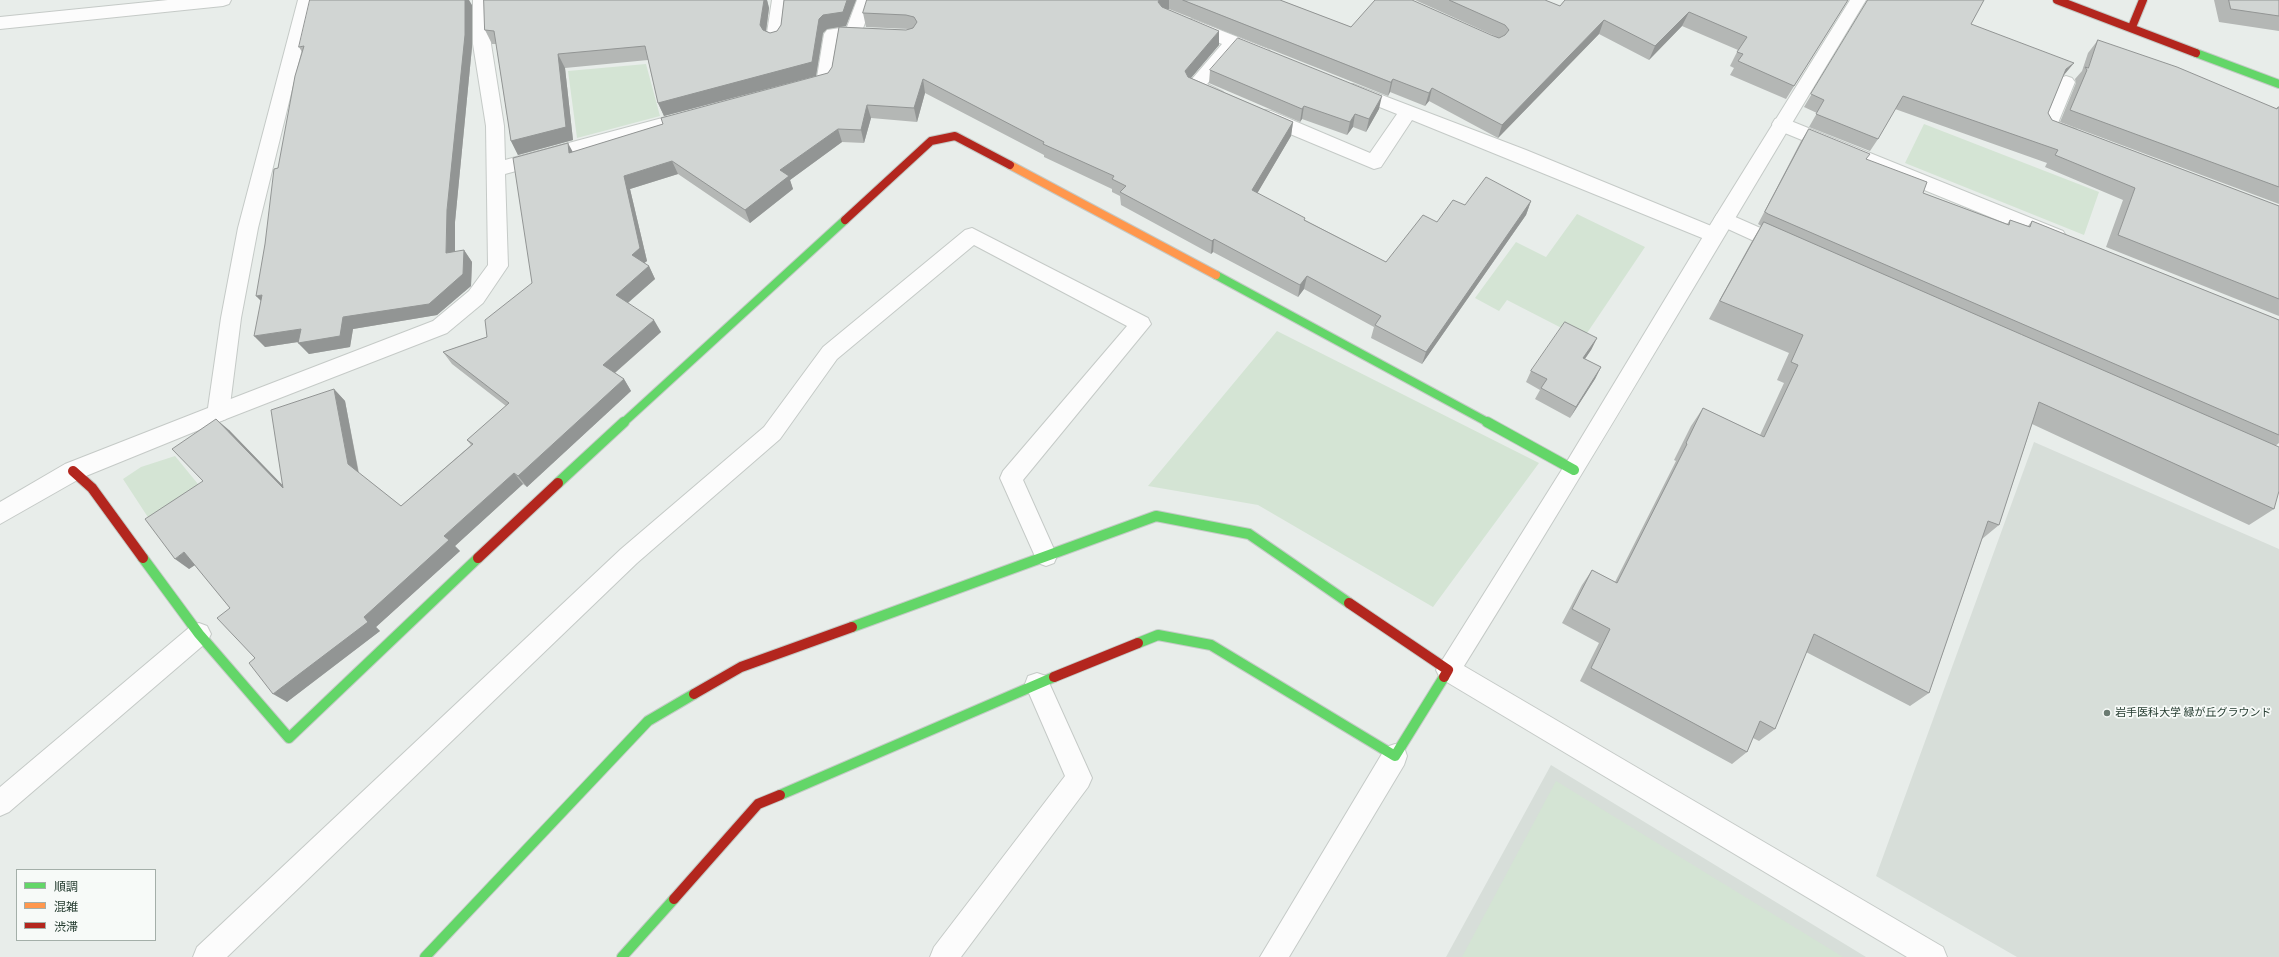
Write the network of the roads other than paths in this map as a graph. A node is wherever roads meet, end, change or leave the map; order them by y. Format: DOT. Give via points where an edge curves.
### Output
graph roads {
  1 [pos="223,0"];
  2 [pos="306,0"];
  3 [pos="481,0"];
  4 [pos="780,0"];
  5 [pos="865,0"];
  6 [pos="1858,0"];
  7 [pos="2057,0"];
  8 [pos="2143,0"];
  9 [pos="1175,18"];
  10 [pos="0,23"];
  11 [pos="2132,28"];
  12 [pos="775,39"];
  13 [pos="1233,42"];
  14 [pos="1277,59"];
  15 [pos="2066,82"];
  16 [pos="1335,83"];
  17 [pos="2279,84"];
  18 [pos="787,91"];
  19 [pos="1231,102"];
  20 [pos="1252,110"];
  21 [pos="1408,112"];
  22 [pos="679,120"];
  23 [pos="1781,124"];
  24 [pos="2086,140"];
  25 [pos="495,170"];
  26 [pos="1719,227"];
  27 [pos="2074,243"];
  28 [pos="1797,252"];
  29 [pos="218,413"];
  30 [pos="1574,470"];
  31 [pos="73,471"];
  32 [pos="0,514"];
  33 [pos="1046,556"];
  34 [pos="200,634"];
  35 [pos="1448,670"];
  36 [pos="1037,684"];
  37 [pos="1395,756"];
  38 [pos="0,803"];
  39 [pos="207,957"];
  40 [pos="425,957"];
  41 [pos="622,957"];
  42 [pos="944,957"];
  43 [pos="1274,957"];
  44 [pos="1933,957"];
  1 -- 10 [label="street"];
  2 -- 29 [label="street" via="248,228 231,318"];
  3 -- 25 [label="street" via="482,44 495,126"];
  4 -- 12 [label="street"];
  5 -- 18 [label="street" via="862,34 833,34 825,81"];
  6 -- 23 [label="street"];
  7 -- 11 [label="street"];
  8 -- 11 [label="street"];
  9 -- 13 [label="street"];
  11 -- 17 [label="street"];
  13 -- 14 [label="street"];
  13 -- 19 [label="street" via="1195,86"];
  15 -- 24 [label="street" via="2048,126"];
  16 -- 21 [label="street"];
  20 -- 21 [label="street" via="1374,162"];
  21 -- 26 [label="street"];
  22 -- 25 [label="street"];
  23 -- 26 [label="street"];
  23 -- 27 [label="street"];
  25 -- 29 [label="street" via="498,266 476,297 440,326"];
  26 -- 28 [label="street"];
  26 -- 30 [label="street"];
  29 -- 31 [label="street"];
  30 -- 34 [label="street" via="1099,211 955,136 931,141 523,516 289,738"];
  30 -- 35 [label="street"];
  31 -- 32 [label="street"];
  31 -- 34 [label="street" via="92,488"];
  33 -- 35 [label="street" via="1156,516 1249,534"];
  33 -- 39 [label="street" via="1011,478 1141,324 972,235 830,353 772,433 629,556"];
  33 -- 40 [label="street" via="741,667 648,721"];
  34 -- 38 [label="street"];
  35 -- 37 [label="street"];
  35 -- 44 [label="street"];
  36 -- 37 [label="street" via="1158,635 1211,645"];
  36 -- 41 [label="street" via="758,804"];
  36 -- 42 [label="street" via="1079,778"];
  37 -- 43 [label="street"];
}
